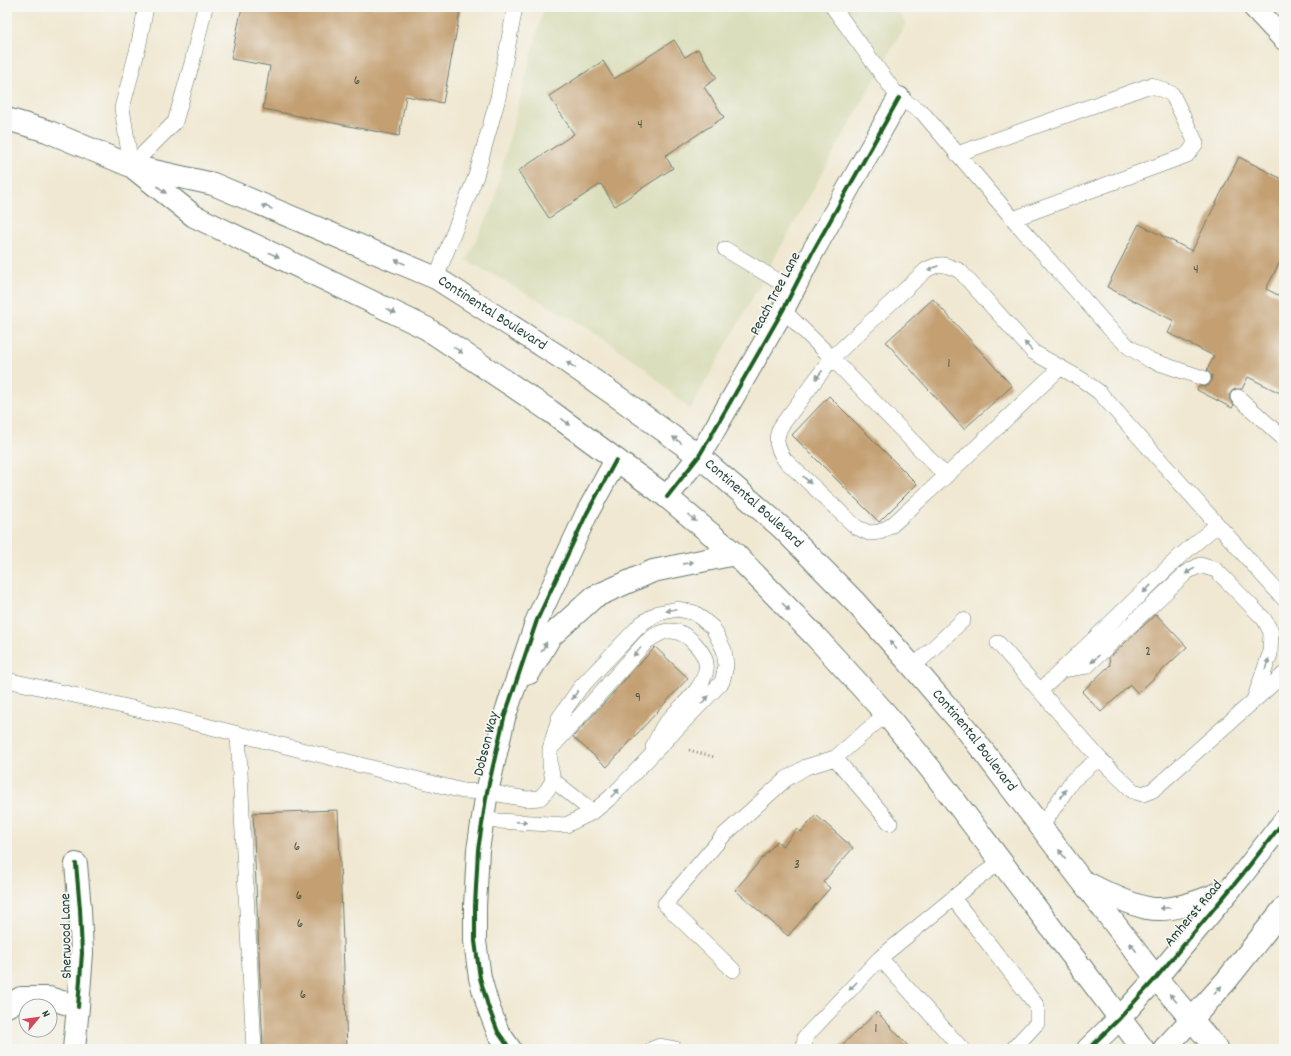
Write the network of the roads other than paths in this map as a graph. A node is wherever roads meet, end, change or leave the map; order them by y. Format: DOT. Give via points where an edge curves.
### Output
graph roads {
  1 [pos="146,7"];
  2 [pos="205,7"];
  3 [pos="515,7"];
  4 [pos="833,7"];
  5 [pos="1254,7"];
  6 [pos="1284,39"];
  7 [pos="899,98"];
  8 [pos="7,119"];
  9 [pos="957,154"];
  10 [pos="131,166"];
  11 [pos="1013,219"];
  12 [pos="725,249"];
  13 [pos="436,278"];
  14 [pos="793,290"];
  15 [pos="783,310"];
  16 [pos="832,358"];
  17 [pos="1060,368"];
  18 [pos="1203,378"];
  19 [pos="1238,397"];
  20 [pos="1284,439"];
  21 [pos="699,456"];
  22 [pos="616,460"];
  23 [pos="946,476"];
  24 [pos="667,497"];
  25 [pos="1217,525"];
  26 [pos="735,554"];
  27 [pos="1284,600"];
  28 [pos="963,620"];
  29 [pos="998,643"];
  30 [pos="913,667"];
  31 [pos="1062,670"];
  32 [pos="1284,674"];
  33 [pos="7,680"];
  34 [pos="1040,692"];
  35 [pos="1254,701"];
  36 [pos="886,714"];
  37 [pos="504,718"];
  38 [pos="238,734"];
  39 [pos="550,749"];
  40 [pos="835,758"];
  41 [pos="1099,758"];
  42 [pos="648,759"];
  43 [pos="553,780"];
  44 [pos="487,792"];
  45 [pos="593,812"];
  46 [pos="483,820"];
  47 [pos="1284,821"];
  48 [pos="890,823"];
  49 [pos="1041,827"];
  50 [pos="1000,862"];
  51 [pos="76,864"];
  52 [pos="1084,882"];
  53 [pos="1229,889"];
  54 [pos="954,898"];
  55 [pos="1284,908"];
  56 [pos="880,958"];
  57 [pos="733,970"];
  58 [pos="1156,978"];
  59 [pos="7,1006"];
  60 [pos="78,1008"];
  61 [pos="1119,1019"];
  62 [pos="1192,1019"];
  63 [pos="74,1049"];
  64 [pos="254,1049"];
  65 [pos="510,1049"];
  66 [pos="652,1049"];
  67 [pos="676,1049"];
  68 [pos="804,1049"];
  69 [pos="962,1049"];
  70 [pos="1012,1049"];
  71 [pos="1088,1049"];
  72 [pos="1143,1049"];
  73 [pos="1164,1049"];
  74 [pos="1217,1049"];
  1 -- 10 [label="lane" via="122,108"];
  2 -- 10 [label="lane" via="175,122"];
  3 -- 13 [label="lane" via="498,98 476,176"];
  4 -- 7 [label="lane"];
  5 -- 6 [label="main road"];
  7 -- 9 [label="lane" via="922,112"];
  7 -- 14 [label="main road, Peach Tree Lane"];
  8 -- 10 [label="main road, Continental Boulevard"];
  9 -- 11 [label="lane"];
  9 -- 11 [label="lane" via="1151,85 1172,94 1196,143 1187,155"];
  13 -- 10 [label="main road, Continental Boulevard, one-way" via="212,184"];
  10 -- 22 [label="main road, Continental Boulevard, one-way" via="194,216 426,328 550,411"];
  11 -- 18 [label="lane" via="1129,347 1150,360"];
  12 -- 14 [label="lane"];
  21 -- 13 [label="main road, Continental Boulevard, one-way" via="563,359"];
  14 -- 15 [label="main road, Peach Tree Lane"];
  15 -- 16 [label="lane"];
  15 -- 21 [label="main road, Peach Tree Lane"];
  17 -- 16 [label="lane, one-way" via="1033,352 960,271 949,266 936,265 926,270"];
  16 -- 23 [label="lane"];
  16 -- 23 [label="lane, one-way" via="780,426 776,435 778,449 784,459 856,527 869,533 880,532 892,525"];
  17 -- 23 [label="lane"];
  17 -- 25 [label="lane" via="1099,392"];
  19 -- 20 [label="lane"];
  21 -- 24 [label="main road, Peach Tree Lane"];
  30 -- 21 [label="main road, Continental Boulevard, one-way" via="855,602 782,528"];
  22 -- 24 [label="main road, Continental Boulevard"];
  22 -- 37 [label="main road, Dobson Way" via="587,513 537,620"];
  24 -- 26 [label="main road, Continental Boulevard, one-way"];
  25 -- 27 [label="lane"];
  25 -- 31 [label="lane, one-way" via="1179,557"];
  26 -- 36 [label="main road, Continental Boulevard, one-way"];
  37 -- 26 [label="main road, Dobson Way, one-way" via="550,637 594,597 653,571"];
  28 -- 30 [label="lane"];
  29 -- 34 [label="lane"];
  30 -- 49 [label="main road, Continental Boulevard" via="967,730"];
  31 -- 34 [label="lane"];
  35 -- 31 [label="lane, one-way" via="1270,654 1271,632 1264,619 1216,570 1200,565 1187,572 1087,666"];
  32 -- 35 [label="lane"];
  33 -- 38 [label="lane"];
  34 -- 41 [label="lane"];
  35 -- 41 [label="lane" via="1153,790 1143,794 1133,791"];
  36 -- 40 [label="lane"];
  36 -- 50 [label="main road, Continental Boulevard"];
  37 -- 44 [label="main road, Dobson Way"];
  38 -- 44 [label="lane" via="463,791"];
  38 -- 64 [label="lane"];
  42 -- 39 [label="lane, one-way" via="662,728 701,685 707,669 703,654 687,636 671,631 658,634 646,642"];
  42 -- 39 [label="lane, one-way" via="722,682 726,666 724,650 712,628 695,613 678,609 658,613 642,623 580,688 559,718"];
  39 -- 43 [label="lane"];
  40 -- 48 [label="lane"];
  40 -- 57 [label="lane" via="806,767 786,779 723,836 665,904"];
  49 -- 41 [label="lane, one-way" via="1072,782"];
  45 -- 42 [label="lane, one-way" via="612,797"];
  43 -- 44 [label="lane" via="540,798 527,799"];
  43 -- 45 [label="lane"];
  44 -- 46 [label="main road, Dobson Way"];
  46 -- 45 [label="lane, one-way" via="566,825"];
  46 -- 65 [label="main road, Dobson Way" via="474,906 475,941 480,978 488,1006 498,1032"];
  47 -- 53 [label="main road, Amherst Road"];
  52 -- 49 [label="main road, Continental Boulevard, one-way"];
  50 -- 54 [label="lane"];
  50 -- 61 [label="main road, Continental Boulevard"];
  51 -- 60 [label="main road, Sherwood Lane" via="82,953"];
  53 -- 52 [label="main road, one-way" via="1194,903 1169,908 1149,908 1125,902"];
  58 -- 52 [label="main road, Continental Boulevard, one-way"];
  53 -- 58 [label="main road, Amherst Road"];
  54 -- 56 [label="lane"];
  54 -- 70 [label="lane" via="1037,1006 1037,1023"];
  62 -- 55 [label="main road, one-way" via="1226,982"];
  56 -- 68 [label="lane, one-way" via="805,1037"];
  56 -- 69 [label="lane"];
  58 -- 61 [label="main road, Amherst Road"];
  62 -- 58 [label="main road, Continental Boulevard, one-way"];
  59 -- 60 [label="main road, Sherwood Lane" via="22,998 49,998"];
  60 -- 63 [label="main road, Sherwood Lane"];
  61 -- 71 [label="main road, Amherst Road"];
  61 -- 72 [label="main road, Continental Boulevard"];
  62 -- 73 [label="main road"];
  62 -- 74 [label="main road, Continental Boulevard"];
  66 -- 67 [label="lane" via="660,1046"];
}
